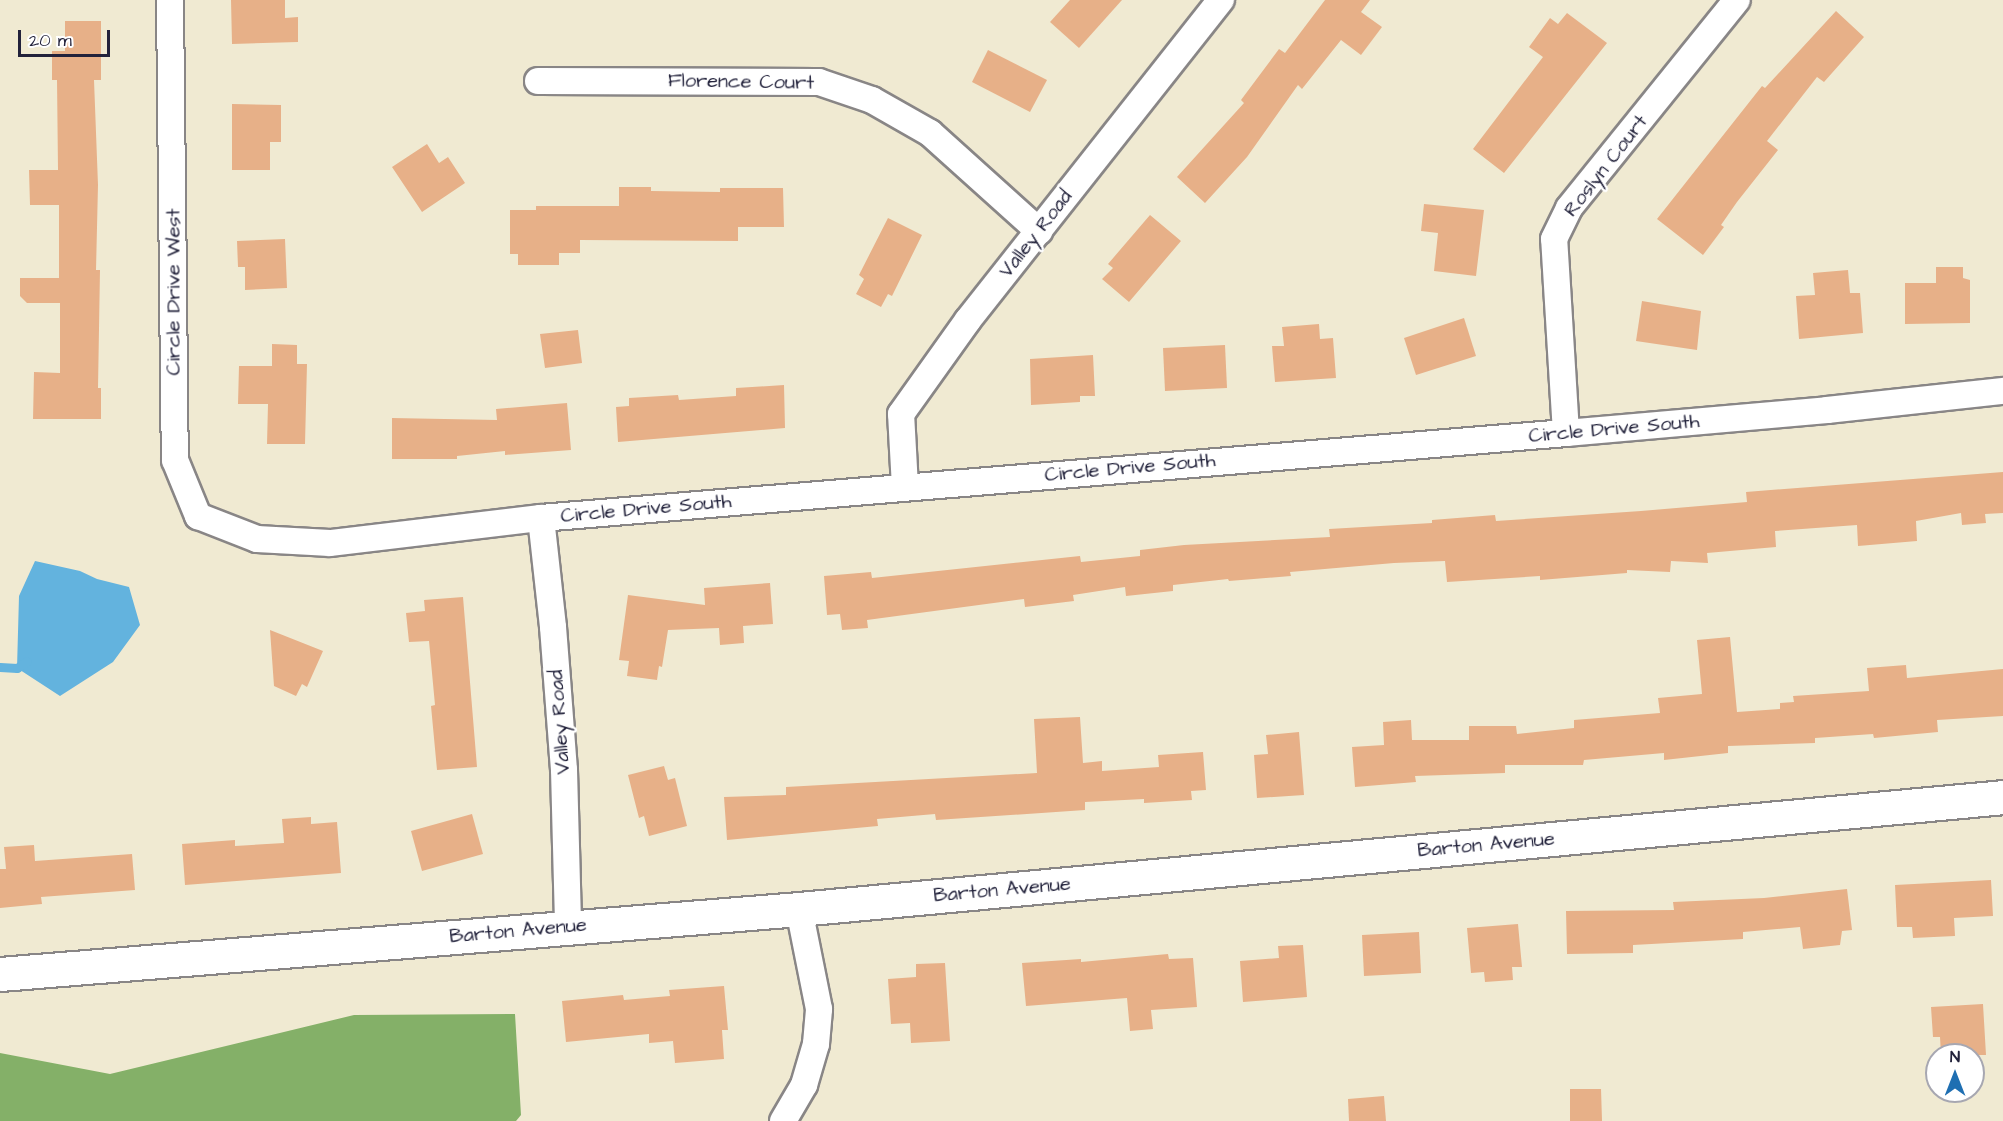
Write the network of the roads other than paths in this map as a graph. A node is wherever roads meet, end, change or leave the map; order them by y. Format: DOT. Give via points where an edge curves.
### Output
graph roads {
  1 [pos="170,0"];
  2 [pos="1221,0"];
  3 [pos="1737,0"];
  4 [pos="538,81"];
  5 [pos="1039,231"];
  6 [pos="2003,391"];
  7 [pos="1566,433"];
  8 [pos="905,486"];
  9 [pos="541,518"];
  10 [pos="257,539"];
  11 [pos="2003,796"];
  12 [pos="799,909"];
  13 [pos="568,926"];
  14 [pos="0,974"];
  15 [pos="783,1121"];
  1 -- 10 [label="street, Circle Drive West" via="175,460 198,516"];
  2 -- 5 [label="street, Valley Road"];
  3 -- 7 [label="street, Roslyn Court" via="1569,208 1554,238"];
  4 -- 5 [label="street, Florence Court" via="819,82 872,100 930,133"];
  5 -- 8 [label="street, Valley Road" via="968,320 901,414"];
  6 -- 7 [label="street, Circle Drive South"];
  7 -- 8 [label="street, Circle Drive South"];
  8 -- 9 [label="street, Circle Drive South"];
  9 -- 10 [label="street, Circle Drive South" via="330,543"];
  9 -- 13 [label="street, Valley Road" via="564,770"];
  11 -- 12 [label="street, Barton Avenue"];
  12 -- 13 [label="street, Barton Avenue"];
  12 -- 15 [label="street" via="819,1009 816,1044 804,1084"];
  13 -- 14 [label="street, Barton Avenue"];
}
